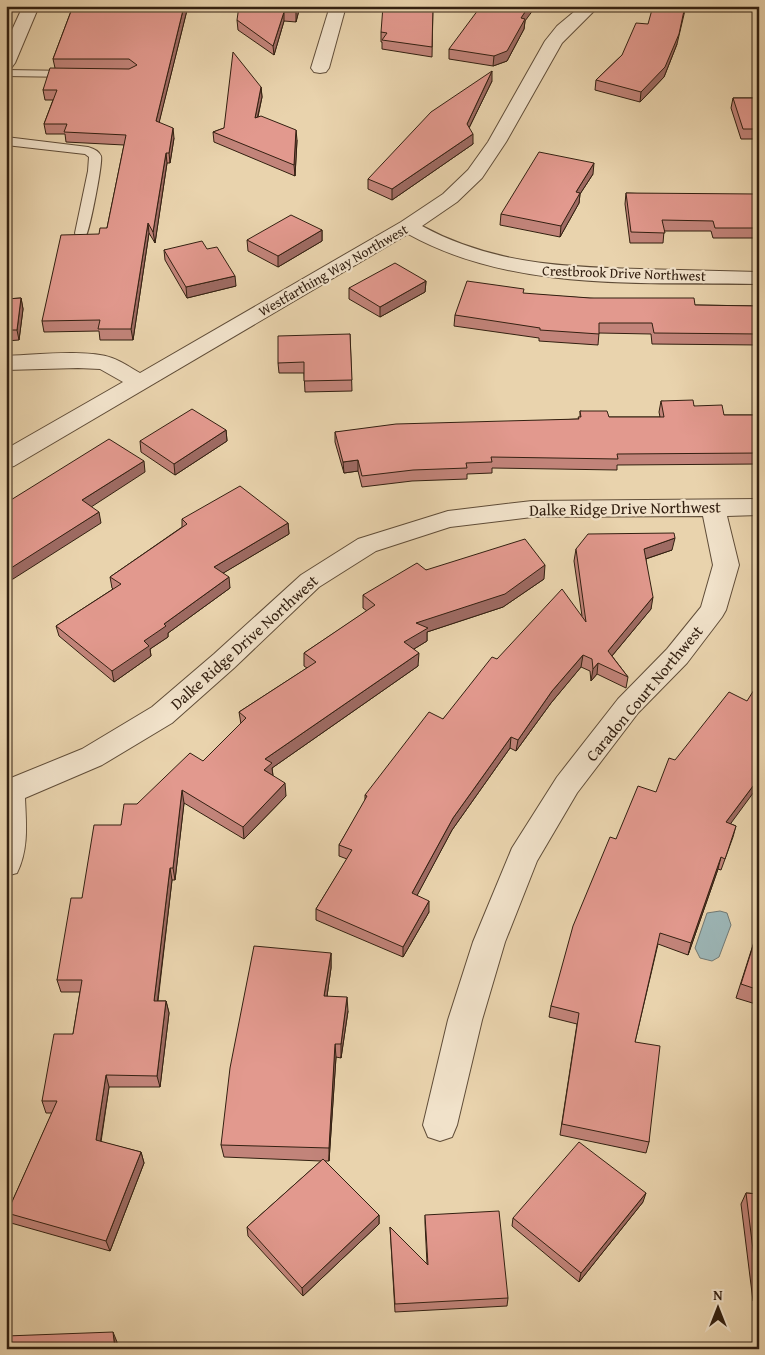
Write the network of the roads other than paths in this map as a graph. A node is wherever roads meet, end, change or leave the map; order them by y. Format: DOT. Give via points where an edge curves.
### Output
graph roads {
  1 [pos="31,6"];
  2 [pos="338,6"];
  3 [pos="584,8"];
  4 [pos="7,64"];
  5 [pos="320,68"];
  6 [pos="82,74"];
  7 [pos="6,141"];
  8 [pos="408,226"];
  9 [pos="81,233"];
  10 [pos="759,278"];
  11 [pos="6,363"];
  12 [pos="140,382"];
  13 [pos="6,460"];
  14 [pos="759,506"];
  15 [pos="713,507"];
  16 [pos="8,793"];
  17 [pos="6,864"];
  18 [pos="440,1125"];
  1 -- 4 [label="street"];
  2 -- 5 [label="street"];
  3 -- 8 [label="street, Westfarthing Way Northwest" via="554,41 497,142 475,174 450,198"];
  4 -- 6 [label="lane"];
  7 -- 9 [label="lane" via="88,151 94,156"];
  8 -- 10 [label="street, Crestbrook Drive Northwest" via="437,242 470,254 530,269 582,274"];
  8 -- 12 [label="street, Westfarthing Way Northwest"];
  11 -- 12 [label="street" via="78,361 104,364"];
  12 -- 13 [label="street, Westfarthing Way Northwest"];
  14 -- 15 [label="street, Dalke Ridge Drive Northwest"];
  15 -- 16 [label="street, Dalke Ridge Drive Northwest" via="532,509 448,519 368,545 310,581 162,715 92,757"];
  15 -- 18 [label="street, Caradon Court Northwest" via="726,565 714,610 678,656 628,706 568,785 523,857 489,942 465,1020"];
  16 -- 17 [label="street" via="12,834"];
}
